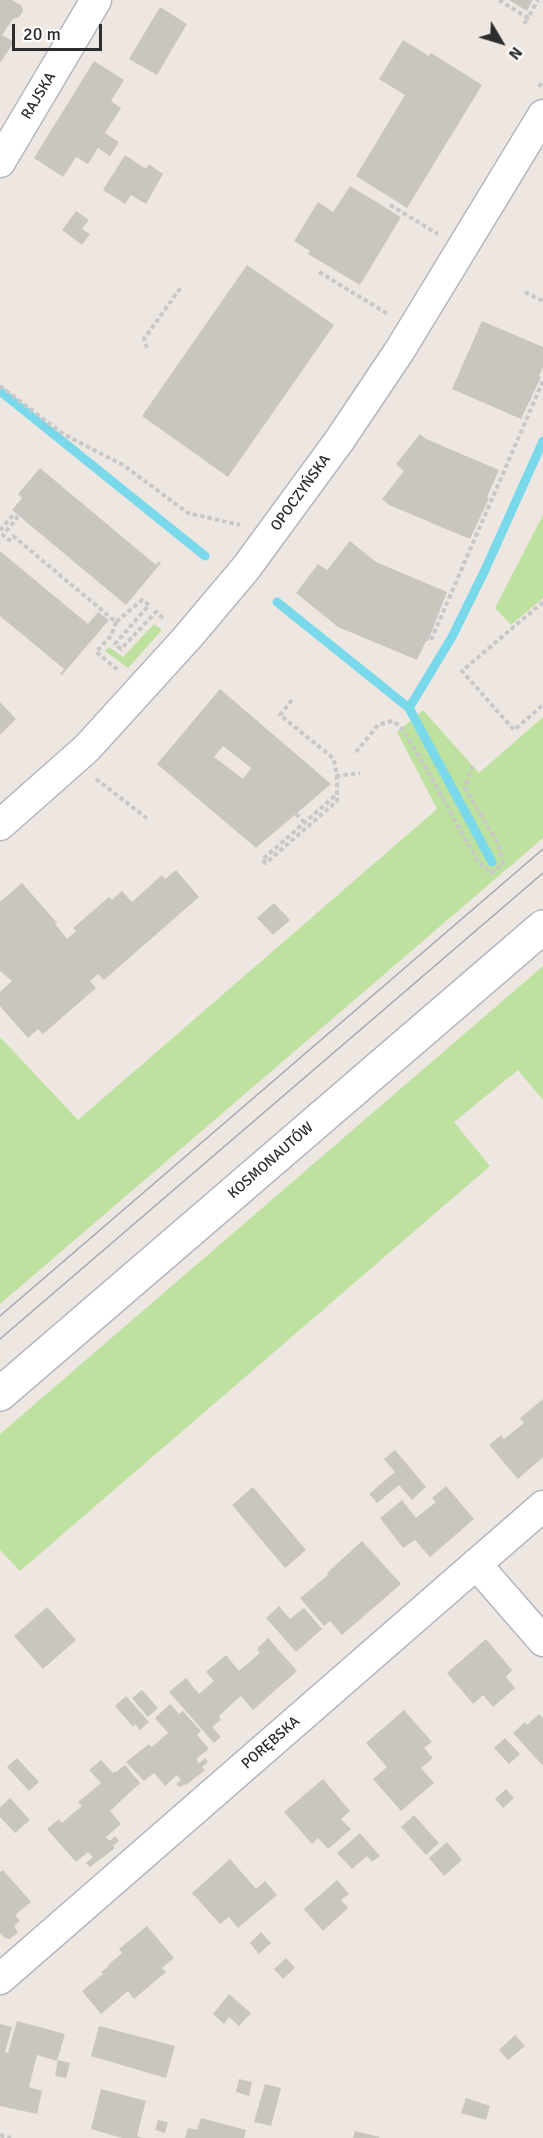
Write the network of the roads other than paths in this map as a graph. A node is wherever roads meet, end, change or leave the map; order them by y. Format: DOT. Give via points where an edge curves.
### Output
graph roads {
  1 [pos="96,0"];
  2 [pos="543,115"];
  3 [pos="0,162"];
  4 [pos="0,825"];
  5 [pos="543,927"];
  6 [pos="0,1394"];
  7 [pos="543,1506"];
  8 [pos="476,1564"];
  9 [pos="543,1641"];
  10 [pos="0,1979"];
  1 -- 3 [label="street, RAJSKA"];
  2 -- 4 [label="street, OPOCZYŃSKA" via="400,350 253,559 87,748"];
  5 -- 6 [label="main road, KOSMONAUTÓW"];
  7 -- 8 [label="street, PORĘBSKA"];
  8 -- 9 [label="street"];
  8 -- 10 [label="street, PORĘBSKA"];
}
